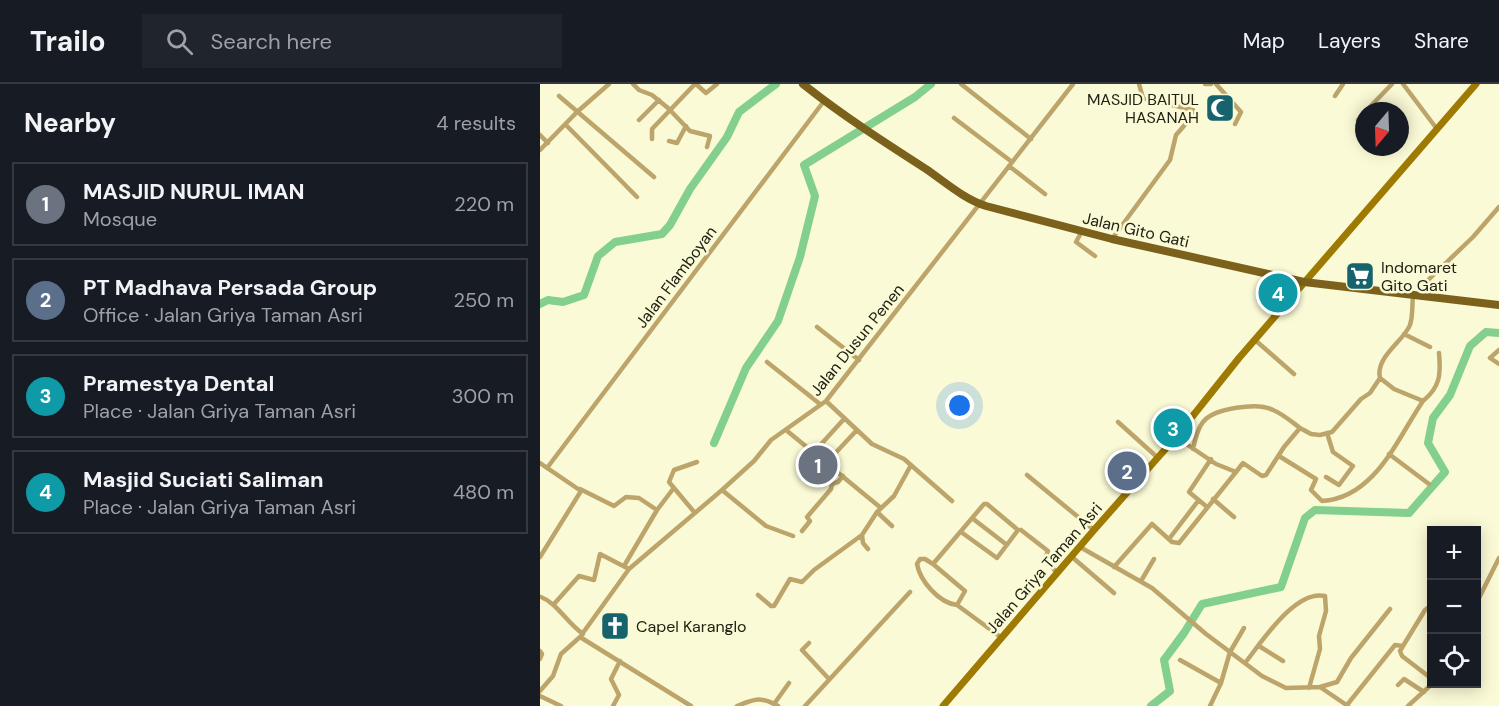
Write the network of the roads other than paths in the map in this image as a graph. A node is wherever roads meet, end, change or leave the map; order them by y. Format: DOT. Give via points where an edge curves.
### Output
graph roads {
  1 [pos="609,84"];
  2 [pos="633,84"];
  3 [pos="695,84"];
  4 [pos="717,84"];
  5 [pos="803,84"];
  6 [pos="961,84"];
  7 [pos="1073,84"];
  8 [pos="1139,84"];
  9 [pos="1205,84"];
  10 [pos="1214,84"];
  11 [pos="1343,84"];
  12 [pos="1392,84"];
  13 [pos="1403,84"];
  14 [pos="1476,84"];
  15 [pos="560,96"];
  16 [pos="1335,96"];
  17 [pos="659,100"];
  18 [pos="824,101"];
  19 [pos="1375,102"];
  20 [pos="670,110"];
  21 [pos="577,112"];
  22 [pos="954,118"];
  23 [pos="639,120"];
  24 [pos="1235,123"];
  25 [pos="566,125"];
  26 [pos="686,126"];
  27 [pos="1437,129"];
  28 [pos="540,135"];
  29 [pos="652,139"];
  30 [pos="1031,139"];
  31 [pos="669,141"];
  32 [pos="548,142"];
  33 [pos="707,147"];
  34 [pos="540,150"];
  35 [pos="1010,164"];
  36 [pos="654,177"];
  37 [pos="1045,194"];
  38 [pos="637,197"];
  39 [pos="979,204"];
  40 [pos="1499,207"];
  41 [pos="1082,231"];
  42 [pos="1112,239"];
  43 [pos="1095,256"];
  44 [pos="1304,282"];
  45 [pos="1417,296"];
  46 [pos="1499,305"];
  47 [pos="817,327"];
  48 [pos="1404,334"];
  49 [pos="1254,340"];
  50 [pos="1430,347"];
  51 [pos="1499,350"];
  52 [pos="1439,353"];
  53 [pos="859,360"];
  54 [pos="766,362"];
  55 [pos="1499,364"];
  56 [pos="1294,374"];
  57 [pos="1380,378"];
  58 [pos="826,401"];
  59 [pos="1423,401"];
  60 [pos="820,404"];
  61 [pos="844,419"];
  62 [pos="1118,422"];
  63 [pos="1300,428"];
  64 [pos="786,430"];
  65 [pos="856,431"];
  66 [pos="1327,433"];
  67 [pos="1176,437"];
  68 [pos="1193,448"];
  69 [pos="814,452"];
  70 [pos="1389,454"];
  71 [pos="1279,456"];
  72 [pos="1157,457"];
  73 [pos="1211,459"];
  74 [pos="697,462"];
  75 [pos="827,462"];
  76 [pos="911,465"];
  77 [pos="543,466"];
  78 [pos="1236,472"];
  79 [pos="1027,475"];
  80 [pos="843,476"];
  81 [pos="1326,477"];
  82 [pos="1429,484"];
  83 [pos="580,489"];
  84 [pos="673,489"];
  85 [pos="722,490"];
  86 [pos="1214,499"];
  87 [pos="952,501"];
  88 [pos="1198,501"];
  89 [pos="1207,507"];
  90 [pos="657,510"];
  91 [pos="879,510"];
  92 [pos="695,513"];
  93 [pos="1234,516"];
  94 [pos="972,518"];
  95 [pos="892,526"];
  96 [pos="1021,530"];
  97 [pos="1094,530"];
  98 [pos="802,531"];
  99 [pos="962,532"];
  100 [pos="861,535"];
  101 [pos="793,536"];
  102 [pos="1169,539"];
  103 [pos="1006,545"];
  104 [pos="1080,547"];
  105 [pos="868,549"];
  106 [pos="540,557"];
  107 [pos="1072,557"];
  108 [pos="1499,558"];
  109 [pos="1154,559"];
  110 [pos="933,564"];
  111 [pos="626,567"];
  112 [pos="1114,567"];
  113 [pos="1058,573"];
  114 [pos="1141,581"];
  115 [pos="910,592"];
  116 [pos="1114,593"];
  117 [pos="1481,594"];
  118 [pos="758,595"];
  119 [pos="540,597"];
  120 [pos="554,604"];
  121 [pos="957,605"];
  122 [pos="1427,608"];
  123 [pos="1390,609"];
  124 [pos="1244,628"];
  125 [pos="581,636"];
  126 [pos="1002,638"];
  127 [pos="809,644"];
  128 [pos="1259,646"];
  129 [pos="1402,646"];
  130 [pos="540,651"];
  131 [pos="1230,652"];
  132 [pos="540,659"];
  133 [pos="1180,660"];
  134 [pos="620,661"];
  135 [pos="1283,661"];
  136 [pos="1245,663"];
  137 [pos="1427,676"];
  138 [pos="829,679"];
  139 [pos="1221,682"];
  140 [pos="789,683"];
  141 [pos="1398,685"];
  142 [pos="1320,687"];
  143 [pos="1310,688"];
  144 [pos="1428,688"];
  145 [pos="1424,692"];
  146 [pos="540,693"];
  147 [pos="776,705"];
  148 [pos="1347,705"];
  149 [pos="561,706"];
  150 [pos="613,706"];
  151 [pos="691,706"];
  152 [pos="736,706"];
  153 [pos="805,706"];
  154 [pos="944,706"];
  155 [pos="1210,706"];
  156 [pos="1408,706"];
  1 -- 21 [label="street"];
  2 -- 17 [label="street"];
  3 -- 4 [label="street" via="706,93"];
  3 -- 20 [label="street"];
  5 -- 18 [label="main road, Jalan Gito Gati"];
  6 -- 30 [label="street"];
  7 -- 30 [label="street, Jalan Dusun Penen"];
  8 -- 42 [label="street" via="1143,98 1195,113 1176,135 1170,160"];
  9 -- 10 [label="street"];
  10 -- 24 [label="street" via="1241,112"];
  11 -- 16 [label="street"];
  12 -- 19 [label="street"];
  13 -- 27 [label="street"];
  14 -- 27 [label="street, Jalan Griya Taman Asri"];
  15 -- 21 [label="street"];
  17 -- 20 [label="street"];
  17 -- 23 [label="street"];
  18 -- 39 [label="main road, Jalan Gito Gati"];
  18 -- 77 [label="street, Jalan Flamboyan"];
  20 -- 26 [label="street"];
  20 -- 29 [label="street" via="652,129"];
  21 -- 25 [label="street"];
  21 -- 36 [label="street"];
  22 -- 35 [label="street"];
  25 -- 32 [label="street"];
  25 -- 38 [label="street"];
  26 -- 31 [label="street" via="677,143"];
  26 -- 33 [label="street" via="690,131 710,136"];
  27 -- 44 [label="street, Jalan Griya Taman Asri"];
  28 -- 32 [label="street"];
  30 -- 35 [label="street, Jalan Dusun Penen"];
  32 -- 34 [label="street"];
  35 -- 37 [label="street"];
  35 -- 39 [label="street, Jalan Dusun Penen"];
  39 -- 41 [label="main road, Jalan Gito Gati"];
  39 -- 53 [label="street, Jalan Dusun Penen"];
  40 -- 45 [label="street"];
  41 -- 42 [label="main road, Jalan Gito Gati"];
  41 -- 43 [label="street" via="1076,242"];
  42 -- 44 [label="main road, Jalan Gito Gati"];
  44 -- 45 [label="main road, Jalan Gito Gati"];
  44 -- 49 [label="street, Jalan Griya Taman Asri"];
  45 -- 46 [label="main road, Jalan Gito Gati"];
  45 -- 48 [label="street" via="1411,323"];
  47 -- 53 [label="street"];
  48 -- 50 [label="street"];
  48 -- 57 [label="street" via="1383,362"];
  49 -- 56 [label="street"];
  49 -- 67 [label="street, Jalan Griya Taman Asri"];
  51 -- 55 [label="street" via="1490,358"];
  52 -- 59 [label="street" via="1438,385"];
  53 -- 58 [label="street, Jalan Dusun Penen"];
  54 -- 60 [label="street"];
  57 -- 59 [label="street"];
  57 -- 66 [label="street" via="1370,393"];
  58 -- 60 [label="street, Jalan Dusun Penen"];
  58 -- 61 [label="street"];
  59 -- 70 [label="street"];
  60 -- 64 [label="street, Jalan Dusun Penen"];
  61 -- 65 [label="street"];
  61 -- 69 [label="street"];
  62 -- 72 [label="street"];
  63 -- 66 [label="street" via="1311,434"];
  63 -- 68 [label="street" via="1274,410 1243,406 1203,421"];
  63 -- 71 [label="street"];
  64 -- 69 [label="street"];
  64 -- 85 [label="street, Jalan Dusun Penen"];
  65 -- 75 [label="street"];
  65 -- 76 [label="street"];
  66 -- 81 [label="street" via="1333,452 1353,466 1339,485"];
  67 -- 68 [label="street"];
  67 -- 72 [label="street, Jalan Griya Taman Asri"];
  68 -- 73 [label="street"];
  69 -- 75 [label="street"];
  70 -- 71 [label="street" via="1359,489 1324,501 1311,490 1316,478"];
  70 -- 82 [label="street"];
  71 -- 78 [label="street" via="1266,475 1243,463"];
  72 -- 97 [label="street, Jalan Griya Taman Asri"];
  73 -- 78 [label="street"];
  73 -- 88 [label="street" via="1189,491"];
  74 -- 84 [label="street" via="673,472 669,482"];
  75 -- 80 [label="street"];
  76 -- 87 [label="street"];
  76 -- 91 [label="street" via="894,496"];
  77 -- 83 [label="street"];
  78 -- 86 [label="street"];
  79 -- 97 [label="street"];
  80 -- 91 [label="street"];
  80 -- 98 [label="street" via="807,517 810,521"];
  83 -- 90 [label="street" via="614,506 626,496 639,498"];
  83 -- 106 [label="street"];
  84 -- 90 [label="street"];
  84 -- 92 [label="street"];
  85 -- 92 [label="street, Jalan Dusun Penen"];
  85 -- 101 [label="street" via="766,526"];
  86 -- 89 [label="street"];
  86 -- 93 [label="street"];
  88 -- 89 [label="street"];
  88 -- 102 [label="street"];
  89 -- 102 [label="street" via="1179,543"];
  90 -- 111 [label="street"];
  91 -- 95 [label="street"];
  91 -- 100 [label="street"];
  92 -- 111 [label="street, Jalan Dusun Penen"];
  94 -- 99 [label="street"];
  94 -- 103 [label="street"];
  94 -- 103 [label="street" via="987,504 1018,530"];
  96 -- 113 [label="street" via="1048,551 1045,560"];
  97 -- 104 [label="street, Jalan Griya Taman Asri"];
  99 -- 103 [label="street" via="994,558"];
  99 -- 110 [label="street"];
  100 -- 105 [label="street"];
  100 -- 118 [label="street" via="802,582 790,579 774,606"];
  102 -- 112 [label="street" via="1152,524"];
  104 -- 107 [label="street, Jalan Griya Taman Asri"];
  104 -- 112 [label="street"];
  107 -- 113 [label="street, Jalan Griya Taman Asri"];
  107 -- 116 [label="street"];
  108 -- 117 [label="street"];
  109 -- 114 [label="street"];
  110 -- 121 [label="street" via="965,591"];
  110 -- 121 [label="street" via="920,559 917,564 922,578 932,590"];
  111 -- 120 [label="street" via="602,554 594,580 579,576"];
  111 -- 125 [label="street, Jalan Dusun Penen"];
  112 -- 114 [label="street"];
  113 -- 126 [label="street, Jalan Griya Taman Asri"];
  114 -- 131 [label="street"];
  115 -- 138 [label="street"];
  119 -- 120 [label="street"];
  120 -- 125 [label="street"];
  121 -- 126 [label="street"];
  122 -- 129 [label="street"];
  123 -- 142 [label="street" via="1337,682"];
  124 -- 131 [label="street"];
  125 -- 134 [label="street"];
  125 -- 146 [label="street, Jalan Dusun Penen" via="561,654"];
  126 -- 154 [label="street, Jalan Griya Taman Asri"];
  127 -- 138 [label="street" via="802,650"];
  128 -- 135 [label="street"];
  128 -- 136 [label="street"];
  128 -- 143 [label="street" via="1300,601 1325,596 1320,649"];
  129 -- 137 [label="street" via="1402,656"];
  129 -- 148 [label="street" via="1391,648"];
  130 -- 132 [label="street"];
  131 -- 136 [label="street"];
  131 -- 139 [label="street"];
  133 -- 139 [label="street"];
  134 -- 150 [label="street" via="611,679 619,696"];
  134 -- 151 [label="street"];
  136 -- 143 [label="street" via="1278,685"];
  138 -- 153 [label="street"];
  139 -- 155 [label="street"];
  140 -- 147 [label="street"];
  141 -- 145 [label="street" via="1404,679"];
  142 -- 143 [label="street"];
  142 -- 148 [label="street"];
  144 -- 145 [label="street"];
  145 -- 156 [label="street"];
  146 -- 149 [label="street"];
  147 -- 152 [label="street" via="755,699"];
}
